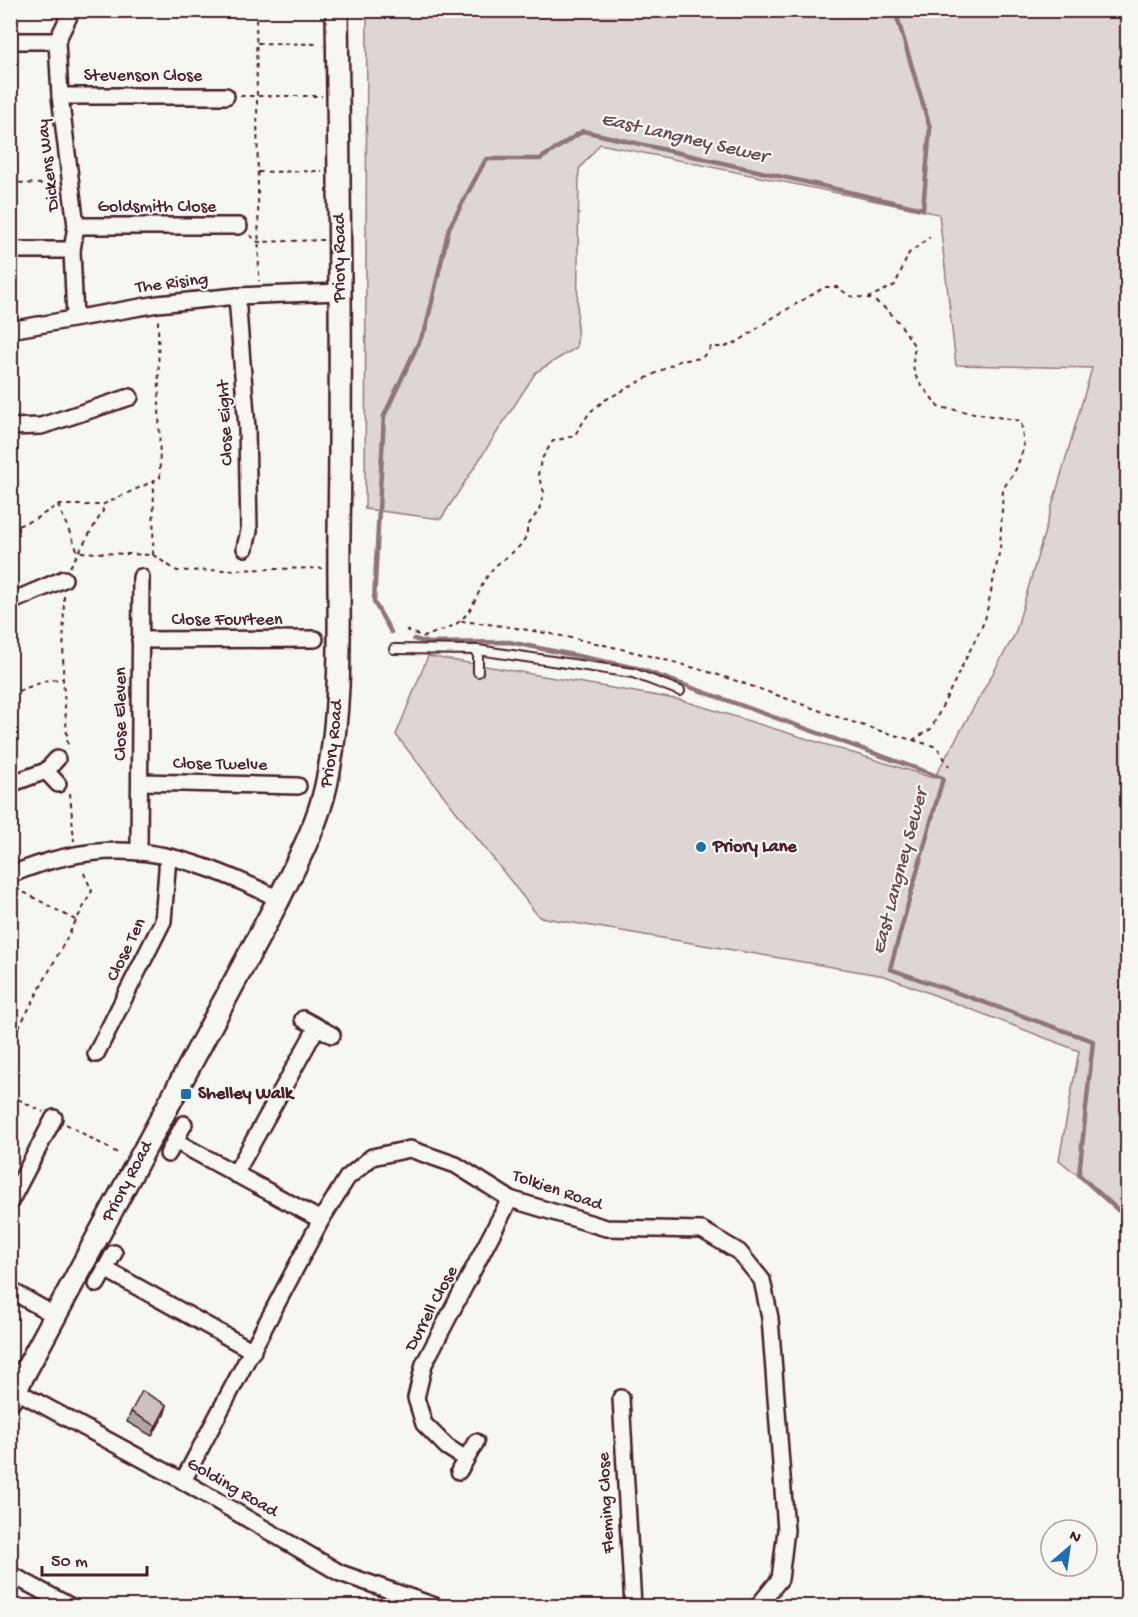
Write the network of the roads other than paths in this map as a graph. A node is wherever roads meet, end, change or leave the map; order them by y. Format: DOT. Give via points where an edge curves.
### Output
graph roads {
  1 [pos="72,10"];
  2 [pos="338,10"];
  3 [pos="10,41"];
  4 [pos="57,41"];
  5 [pos="60,96"];
  6 [pos="226,96"];
  7 [pos="76,226"];
  8 [pos="239,226"];
  9 [pos="10,250"];
  10 [pos="72,250"];
  11 [pos="340,292"];
  12 [pos="237,296"];
  13 [pos="75,318"];
  14 [pos="10,330"];
  15 [pos="130,397"];
  16 [pos="10,427"];
  17 [pos="245,548"];
  18 [pos="141,577"];
  19 [pos="64,579"];
  20 [pos="10,602"];
  21 [pos="315,639"];
  22 [pos="140,640"];
  23 [pos="394,649"];
  24 [pos="478,650"];
  25 [pos="478,672"];
  26 [pos="680,691"];
  27 [pos="62,754"];
  28 [pos="46,771"];
  29 [pos="141,782"];
  30 [pos="10,784"];
  31 [pos="64,784"];
  32 [pos="298,786"];
  33 [pos="139,850"];
  34 [pos="168,857"];
  35 [pos="10,875"];
  36 [pos="279,899"];
  37 [pos="303,1019"];
  38 [pos="317,1027"];
  39 [pos="332,1035"];
  40 [pos="96,1054"];
  41 [pos="54,1118"];
  42 [pos="184,1124"];
  43 [pos="235,1174"];
  44 [pos="510,1199"];
  45 [pos="10,1202"];
  46 [pos="321,1220"];
  47 [pos="114,1254"];
  48 [pos="105,1269"];
  49 [pos="97,1284"];
  50 [pos="10,1290"];
  51 [pos="56,1317"];
  52 [pos="253,1351"];
  53 [pos="13,1395"];
  54 [pos="621,1398"];
  55 [pos="476,1442"];
  56 [pos="183,1481"];
  57 [pos="10,1574"];
  58 [pos="70,1606"];
  59 [pos="435,1606"];
  60 [pos="633,1606"];
  61 [pos="758,1606"];
  1 -- 4 [label="street, Dickens Way"];
  2 -- 11 [label="street, Priory Road"];
  3 -- 4 [label="street"];
  4 -- 5 [label="street, Dickens Way"];
  5 -- 6 [label="street, Stevenson Close"];
  5 -- 7 [label="street, Dickens Way"];
  7 -- 8 [label="street, Goldsmith Close"];
  7 -- 10 [label="street, Dickens Way"];
  9 -- 10 [label="street"];
  10 -- 13 [label="street, Dickens Way"];
  11 -- 12 [label="street, The Rising"];
  11 -- 36 [label="street, Priory Road" via="339,650 328,776 313,828"];
  12 -- 13 [label="street, The Rising"];
  12 -- 17 [label="street, Close Eight" via="247,428 249,531"];
  13 -- 14 [label="street, The Rising"];
  15 -- 16 [label="street" via="41,426"];
  18 -- 22 [label="street, Close Eleven"];
  19 -- 20 [label="street"];
  21 -- 22 [label="street, Close Fourteen"];
  22 -- 29 [label="street, Close Eleven"];
  23 -- 24 [label="lane"];
  24 -- 25 [label="lane"];
  24 -- 26 [label="lane" via="633,674"];
  27 -- 28 [label="street"];
  28 -- 30 [label="street"];
  28 -- 31 [label="street"];
  29 -- 32 [label="street, Close Twelve"];
  29 -- 33 [label="street, Close Eleven"];
  33 -- 34 [label="street"];
  33 -- 35 [label="street" via="75,855"];
  34 -- 36 [label="street" via="224,872"];
  34 -- 40 [label="street, Close Ten" via="163,921"];
  36 -- 51 [label="street, Priory Road"];
  37 -- 38 [label="street"];
  38 -- 39 [label="street"];
  38 -- 43 [label="street"];
  41 -- 45 [label="street"];
  42 -- 43 [label="street" via="171,1148"];
  43 -- 46 [label="street"];
  44 -- 46 [label="street, Tolkien Road" via="456,1165 410,1149 372,1157 347,1178"];
  44 -- 55 [label="street, Durrell Close" via="424,1364 416,1398 424,1424 463,1465"];
  44 -- 61 [label="street, Tolkien Road" via="606,1228 702,1230 739,1252 762,1280 770,1318 786,1530 780,1580"];
  46 -- 52 [label="street, Tolkien Road"];
  47 -- 48 [label="street"];
  48 -- 49 [label="street"];
  48 -- 52 [label="street"];
  50 -- 51 [label="street"];
  51 -- 53 [label="street, Priory Road"];
  52 -- 56 [label="street, Tolkien Road"];
  53 -- 56 [label="street, Golding Road"];
  54 -- 60 [label="street, Fleming Close"];
  56 -- 59 [label="street, Golding Road" via="340,1573"];
  57 -- 58 [label="street"];
}
